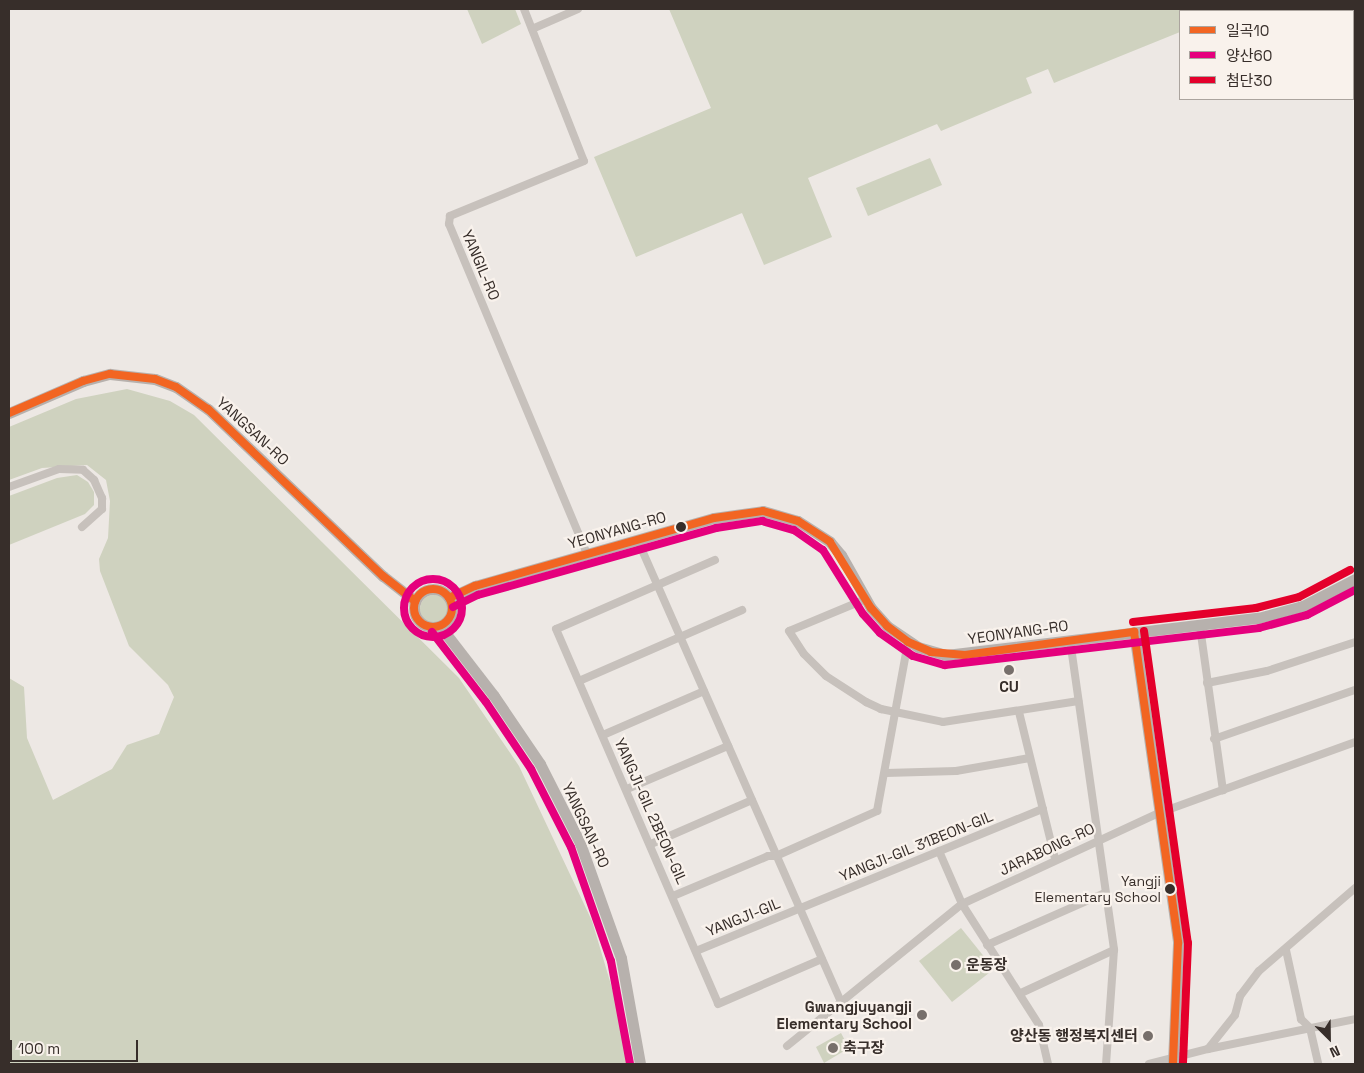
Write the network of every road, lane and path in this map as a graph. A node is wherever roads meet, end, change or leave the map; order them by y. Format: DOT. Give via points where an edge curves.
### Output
graph roads {
  1 [pos="524,9"];
  2 [pos="578,9"];
  3 [pos="532,29"];
  4 [pos="9,413"];
  5 [pos="9,487"];
  6 [pos="82,527"];
  7 [pos="638,541"];
  8 [pos="587,554"];
  9 [pos="715,560"];
  10 [pos="1355,579"];
  11 [pos="658,586"];
  12 [pos="449,598"];
  13 [pos="866,599"];
  14 [pos="415,601"];
  15 [pos="742,610"];
  16 [pos="440,626"];
  17 [pos="1200,627"];
  18 [pos="1134,632"];
  19 [pos="680,637"];
  20 [pos="1070,640"];
  21 [pos="908,642"];
  22 [pos="1355,642"];
  23 [pos="579,681"];
  24 [pos="1207,683"];
  25 [pos="1355,690"];
  26 [pos="704,691"];
  27 [pos="1078,702"];
  28 [pos="896,712"];
  29 [pos="1019,712"];
  30 [pos="602,735"];
  31 [pos="1214,740"];
  32 [pos="1355,742"];
  33 [pos="728,746"];
  34 [pos="1030,758"];
  35 [pos="886,773"];
  36 [pos="626,789"];
  37 [pos="1223,790"];
  38 [pos="752,800"];
  39 [pos="1043,809"];
  40 [pos="1159,813"];
  41 [pos="1100,839"];
  42 [pos="651,844"];
  43 [pos="939,851"];
  44 [pos="776,856"];
  45 [pos="1055,859"];
  46 [pos="1355,888"];
  47 [pos="1106,893"];
  48 [pos="673,896"];
  49 [pos="962,904"];
  50 [pos="800,909"];
  51 [pos="988,945"];
  52 [pos="696,950"];
  53 [pos="1114,950"];
  54 [pos="1286,950"];
  55 [pos="822,959"];
  56 [pos="1020,993"];
  57 [pos="841,1002"];
  58 [pos="1355,1019"];
  59 [pos="1310,1028"];
  60 [pos="787,1046"];
  61 [pos="1208,1048"];
  62 [pos="1174,1061"];
  63 [pos="640,1064"];
  64 [pos="1048,1064"];
  65 [pos="1106,1064"];
  66 [pos="1148,1064"];
  67 [pos="1318,1064"];
  1 -- 3 [label="street, YANGIL-RO"];
  2 -- 3 [label="street"];
  3 -- 8 [label="street, YANGIL-RO" via="584,161 450,216 449,224"];
  4 -- 14 [label="street, YANGSAN-RO" via="83,381 110,374 141,376 176,387 208,409 382,576"];
  5 -- 6 [label="street" via="59,469 83,470 94,480 102,509"];
  7 -- 8 [label="street, YEONYANG-RO"];
  7 -- 11 [label="street, YANGJI-GIL"];
  7 -- 13 [label="street, YEONYANG-RO" via="714,518 743,512 776,512 810,526 830,542"];
  8 -- 12 [label="street, YEONYANG-RO" via="475,586"];
  9 -- 11 [label="street"];
  10 -- 17 [label="street, YEONYANG-RO" via="1303,606 1258,618"];
  11 -- 19 [label="street, YANGJI-GIL"];
  11 -- 23 [label="street, YANGJI-GIL 2BEON-GIL" via="556,629"];
  12 -- 14 [label="street" via="430,589"];
  12 -- 16 [label="street" via="451,614"];
  13 -- 21 [label="street, YEONYANG-RO" via="887,626"];
  13 -- 28 [label="street" via="789,631 804,654 838,685 880,709"];
  14 -- 16 [label="street" via="413,609 418,621 428,627"];
  15 -- 19 [label="street"];
  16 -- 63 [label="street, YANGSAN-RO" via="494,696 540,764 580,843 621,958"];
  17 -- 18 [label="street, YEONYANG-RO"];
  17 -- 24 [label="street"];
  18 -- 20 [label="street, YEONYANG-RO"];
  18 -- 40 [label="street"];
  19 -- 23 [label="street"];
  19 -- 26 [label="street, YANGJI-GIL"];
  20 -- 21 [label="street, YEONYANG-RO" via="965,655 931,652"];
  20 -- 27 [label="street"];
  21 -- 28 [label="street"];
  22 -- 24 [label="street" via="1268,671"];
  23 -- 30 [label="street, YANGJI-GIL 2BEON-GIL"];
  24 -- 31 [label="street"];
  25 -- 31 [label="street"];
  26 -- 30 [label="street"];
  26 -- 33 [label="street, YANGJI-GIL"];
  27 -- 29 [label="street"];
  27 -- 41 [label="street"];
  28 -- 29 [label="street" via="943,722"];
  28 -- 35 [label="street"];
  29 -- 34 [label="street"];
  30 -- 36 [label="street, YANGJI-GIL 2BEON-GIL"];
  31 -- 37 [label="street"];
  32 -- 37 [label="street, JARABONG-RO"];
  33 -- 36 [label="street"];
  33 -- 38 [label="street, YANGJI-GIL"];
  34 -- 35 [label="street" via="956,771"];
  34 -- 39 [label="street"];
  35 -- 44 [label="street" via="877,811"];
  36 -- 42 [label="street, YANGJI-GIL 2BEON-GIL"];
  37 -- 40 [label="street, JARABONG-RO"];
  38 -- 42 [label="street"];
  38 -- 44 [label="street, YANGJI-GIL"];
  39 -- 43 [label="street, YANGJI-GIL 31BEON-GIL"];
  39 -- 45 [label="street"];
  40 -- 41 [label="street, JARABONG-RO"];
  40 -- 62 [label="street" via="1178,943"];
  41 -- 45 [label="street, JARABONG-RO"];
  41 -- 47 [label="street"];
  42 -- 48 [label="street, YANGJI-GIL 2BEON-GIL"];
  43 -- 49 [label="street"];
  43 -- 50 [label="street, YANGJI-GIL 31BEON-GIL"];
  44 -- 48 [label="street" via="768,856"];
  44 -- 50 [label="street, YANGJI-GIL"];
  45 -- 49 [label="street, JARABONG-RO"];
  46 -- 54 [label="street"];
  47 -- 51 [label="street"];
  47 -- 53 [label="street"];
  48 -- 52 [label="street, YANGJI-GIL 2BEON-GIL"];
  49 -- 51 [label="street"];
  49 -- 57 [label="street, JARABONG-RO"];
  50 -- 52 [label="street, YANGJI-GIL"];
  50 -- 55 [label="street, YANGJI-GIL"];
  51 -- 56 [label="street"];
  52 -- 55 [label="street, YANGJI-GIL 2BEON-GIL" via="718,1004"];
  53 -- 56 [label="street"];
  53 -- 65 [label="street"];
  54 -- 59 [label="street" via="1301,1019"];
  54 -- 61 [label="street" via="1248,983 1240,996 1235,1015"];
  55 -- 57 [label="street, YANGJI-GIL"];
  56 -- 64 [label="street" via="1039,1025"];
  57 -- 60 [label="street, JARABONG-RO"];
  58 -- 59 [label="street"];
  59 -- 61 [label="street"];
  59 -- 67 [label="street"];
  61 -- 62 [label="street"];
  62 -- 66 [label="street"];
}
